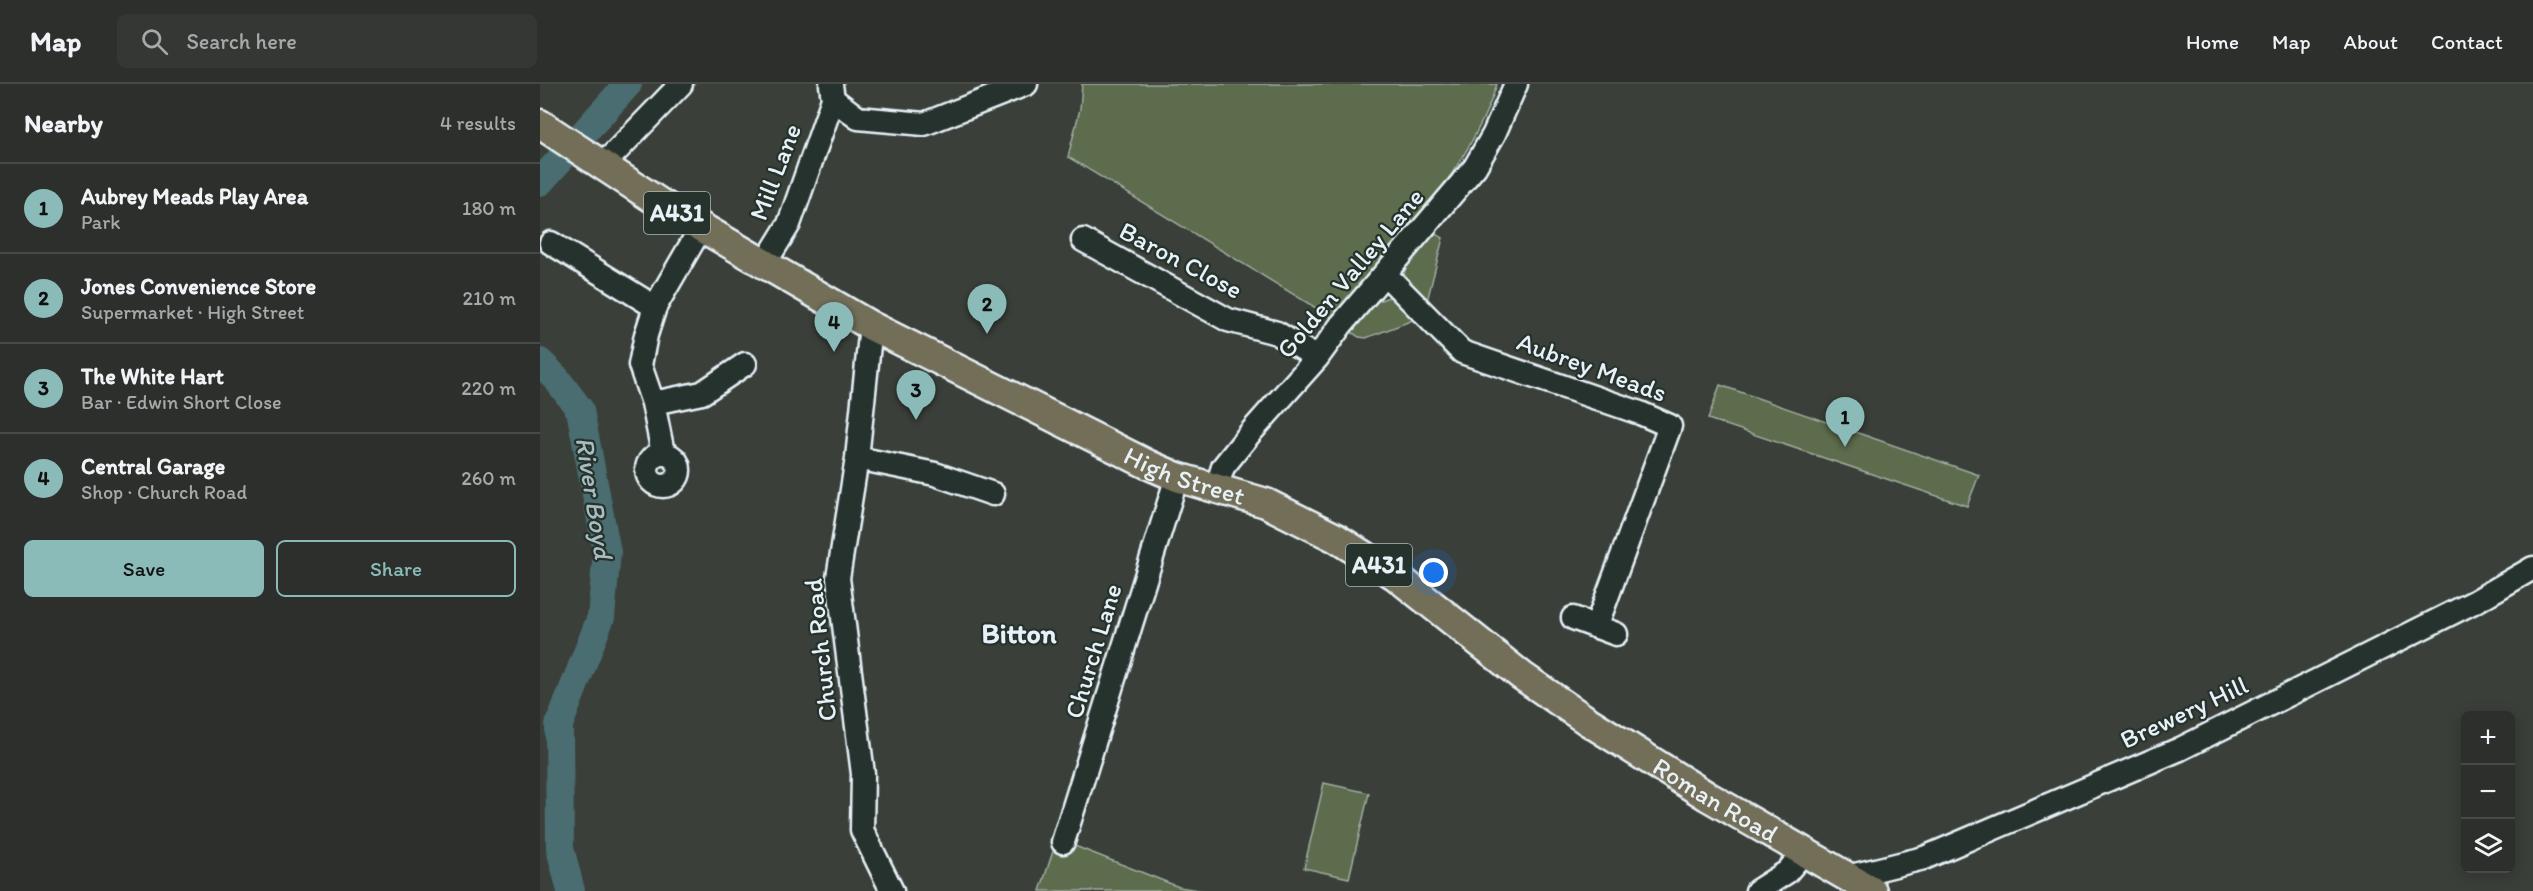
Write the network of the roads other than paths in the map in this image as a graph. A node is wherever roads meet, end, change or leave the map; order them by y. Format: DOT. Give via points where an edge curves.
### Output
graph roads {
  1 [pos="681,84"];
  2 [pos="1026,84"];
  3 [pos="1516,84"];
  4 [pos="832,91"];
  5 [pos="546,128"];
  6 [pos="597,163"];
  7 [pos="702,226"];
  8 [pos="1083,240"];
  9 [pos="551,243"];
  10 [pos="765,263"];
  11 [pos="1386,275"];
  12 [pos="655,308"];
  13 [pos="871,326"];
  14 [pos="1317,358"];
  15 [pos="745,364"];
  16 [pos="653,403"];
  17 [pos="663,453"];
  18 [pos="857,458"];
  19 [pos="1178,477"];
  20 [pos="1216,489"];
  21 [pos="993,494"];
  22 [pos="2533,568"];
  23 [pos="1573,618"];
  24 [pos="1586,720"];
  25 [pos="1062,842"];
  26 [pos="1804,852"];
  27 [pos="1847,877"];
  28 [pos="892,891"];
  29 [pos="1757,891"];
  30 [pos="1872,891"];
  1 -- 6 [label="street"];
  2 -- 4 [label="street, Mill Lane" via="924,124 858,118"];
  3 -- 11 [label="street, Golden Valley Lane" via="1475,168"];
  4 -- 10 [label="street, Mill Lane" via="789,224"];
  5 -- 6 [label="main road, A431"];
  6 -- 7 [label="main road, A431"];
  7 -- 10 [label="main road, A431"];
  7 -- 12 [label="street"];
  8 -- 14 [label="street, Baron Close" via="1228,320 1277,333"];
  9 -- 12 [label="street"];
  10 -- 13 [label="main road, High Street / A431"];
  11 -- 14 [label="street, Golden Valley Lane"];
  11 -- 23 [label="street, Aubrey Meads" via="1462,352 1670,426 1606,631"];
  12 -- 16 [label="street" via="640,365"];
  13 -- 18 [label="street, Church Road"];
  13 -- 19 [label="main road, High Street / A431"];
  14 -- 20 [label="street, Golden Valley Lane" via="1223,467"];
  15 -- 16 [label="street" via="702,393"];
  16 -- 17 [label="street"];
  18 -- 21 [label="street" via="935,474"];
  18 -- 28 [label="street, Church Road" via="838,578 863,774 862,830"];
  19 -- 20 [label="main road, High Street / A431"];
  19 -- 25 [label="street, Church Lane"];
  20 -- 24 [label="main road, High Street / A431" via="1266,504 1336,538 1396,576 1522,676"];
  22 -- 27 [label="street, Brewery Hill" via="2180,748 1924,858"];
  24 -- 26 [label="main road, Roman Road / A431"];
  26 -- 27 [label="main road, Roman Road / A431"];
  26 -- 29 [label="street" via="1788,872"];
  27 -- 30 [label="main road, A431"];
}
